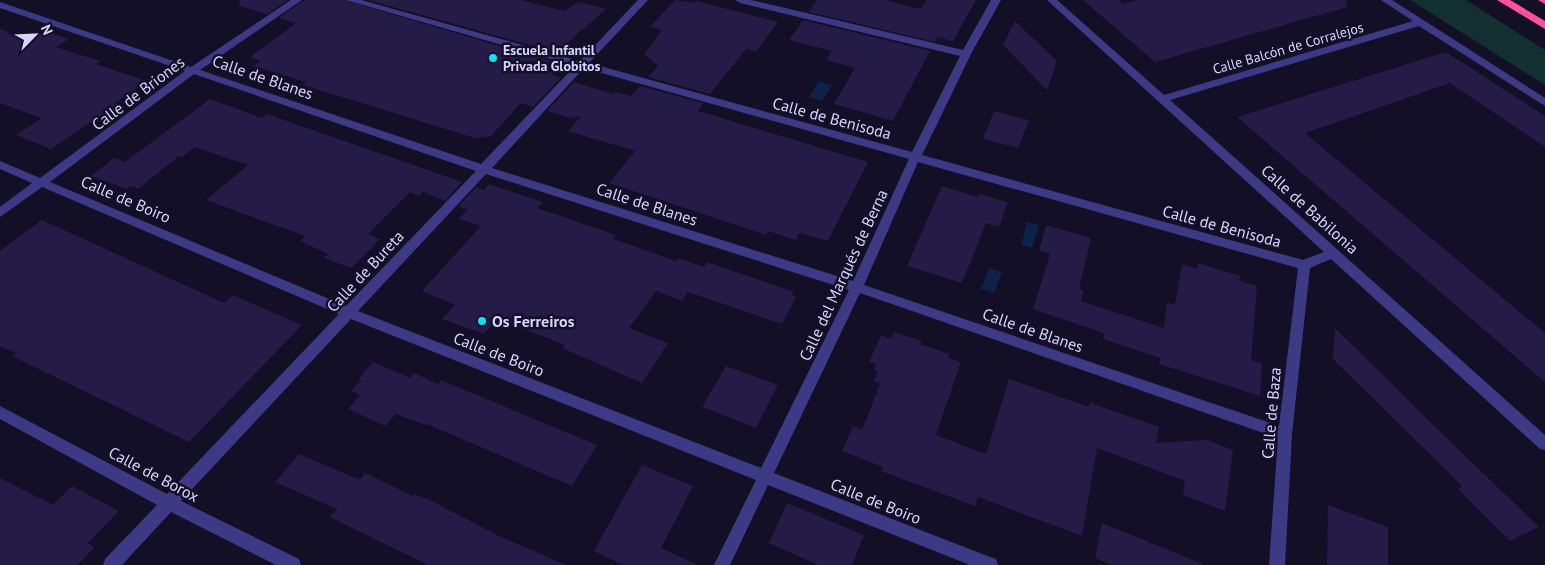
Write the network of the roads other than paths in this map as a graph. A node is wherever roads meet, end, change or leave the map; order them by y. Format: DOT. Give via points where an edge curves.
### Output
graph roads {
  1 [pos="297,0"];
  2 [pos="351,0"];
  3 [pos="643,0"];
  4 [pos="740,0"];
  5 [pos="996,0"];
  6 [pos="1052,0"];
  7 [pos="1386,0"];
  8 [pos="1502,0"];
  9 [pos="0,5"];
  10 [pos="1421,22"];
  11 [pos="1545,26"];
  12 [pos="966,54"];
  13 [pos="581,66"];
  14 [pos="193,70"];
  15 [pos="1162,99"];
  16 [pos="1545,103"];
  17 [pos="915,158"];
  18 [pos="0,165"];
  19 [pos="483,169"];
  20 [pos="42,183"];
  21 [pos="0,213"];
  22 [pos="1334,253"];
  23 [pos="1304,265"];
  24 [pos="857,287"];
  25 [pos="349,312"];
  26 [pos="0,412"];
  27 [pos="1285,434"];
  28 [pos="1545,444"];
  29 [pos="765,476"];
  30 [pos="169,503"];
  31 [pos="111,565"];
  32 [pos="292,565"];
  33 [pos="722,565"];
  34 [pos="990,565"];
  35 [pos="1277,565"];
  1 -- 14 [label="street, Calle de Briones"];
  2 -- 13 [label="street, Calle de Benisoda"];
  3 -- 13 [label="street, Calle de Bureta"];
  4 -- 12 [label="street"];
  5 -- 12 [label="street, Calle del Marqués de Berna"];
  6 -- 15 [label="street, Calle de Babilonia"];
  7 -- 10 [label="street"];
  8 -- 11 [label="highway"];
  9 -- 14 [label="street, Calle de Blanes"];
  10 -- 15 [label="street, Calle Balcón de Corralejos"];
  10 -- 16 [label="street"];
  12 -- 17 [label="street, Calle del Marqués de Berna"];
  13 -- 17 [label="street, Calle de Benisoda"];
  13 -- 19 [label="street, Calle de Bureta"];
  14 -- 19 [label="street, Calle de Blanes"];
  14 -- 20 [label="street, Calle de Briones"];
  15 -- 22 [label="street, Calle de Babilonia"];
  17 -- 23 [label="street, Calle de Benisoda"];
  17 -- 24 [label="street, Calle del Marqués de Berna"];
  18 -- 20 [label="street, Calle de Boiro"];
  19 -- 24 [label="street, Calle de Blanes"];
  19 -- 25 [label="street, Calle de Bureta"];
  20 -- 21 [label="street, Calle de Briones"];
  20 -- 25 [label="street, Calle de Boiro"];
  22 -- 23 [label="street"];
  22 -- 28 [label="street, Calle de Babilonia"];
  23 -- 27 [label="street, Calle de Baza"];
  24 -- 27 [label="street, Calle de Blanes"];
  24 -- 29 [label="street, Calle del Marqués de Berna"];
  25 -- 29 [label="street, Calle de Boiro"];
  25 -- 30 [label="street, Calle de Bureta"];
  26 -- 30 [label="street, Calle de Borox"];
  27 -- 35 [label="street, Calle de Baza"];
  29 -- 33 [label="street, Calle del Marqués de Berna"];
  29 -- 34 [label="street, Calle de Boiro"];
  30 -- 31 [label="street, Calle de Bureta"];
  30 -- 32 [label="street, Calle de Borox"];
}
